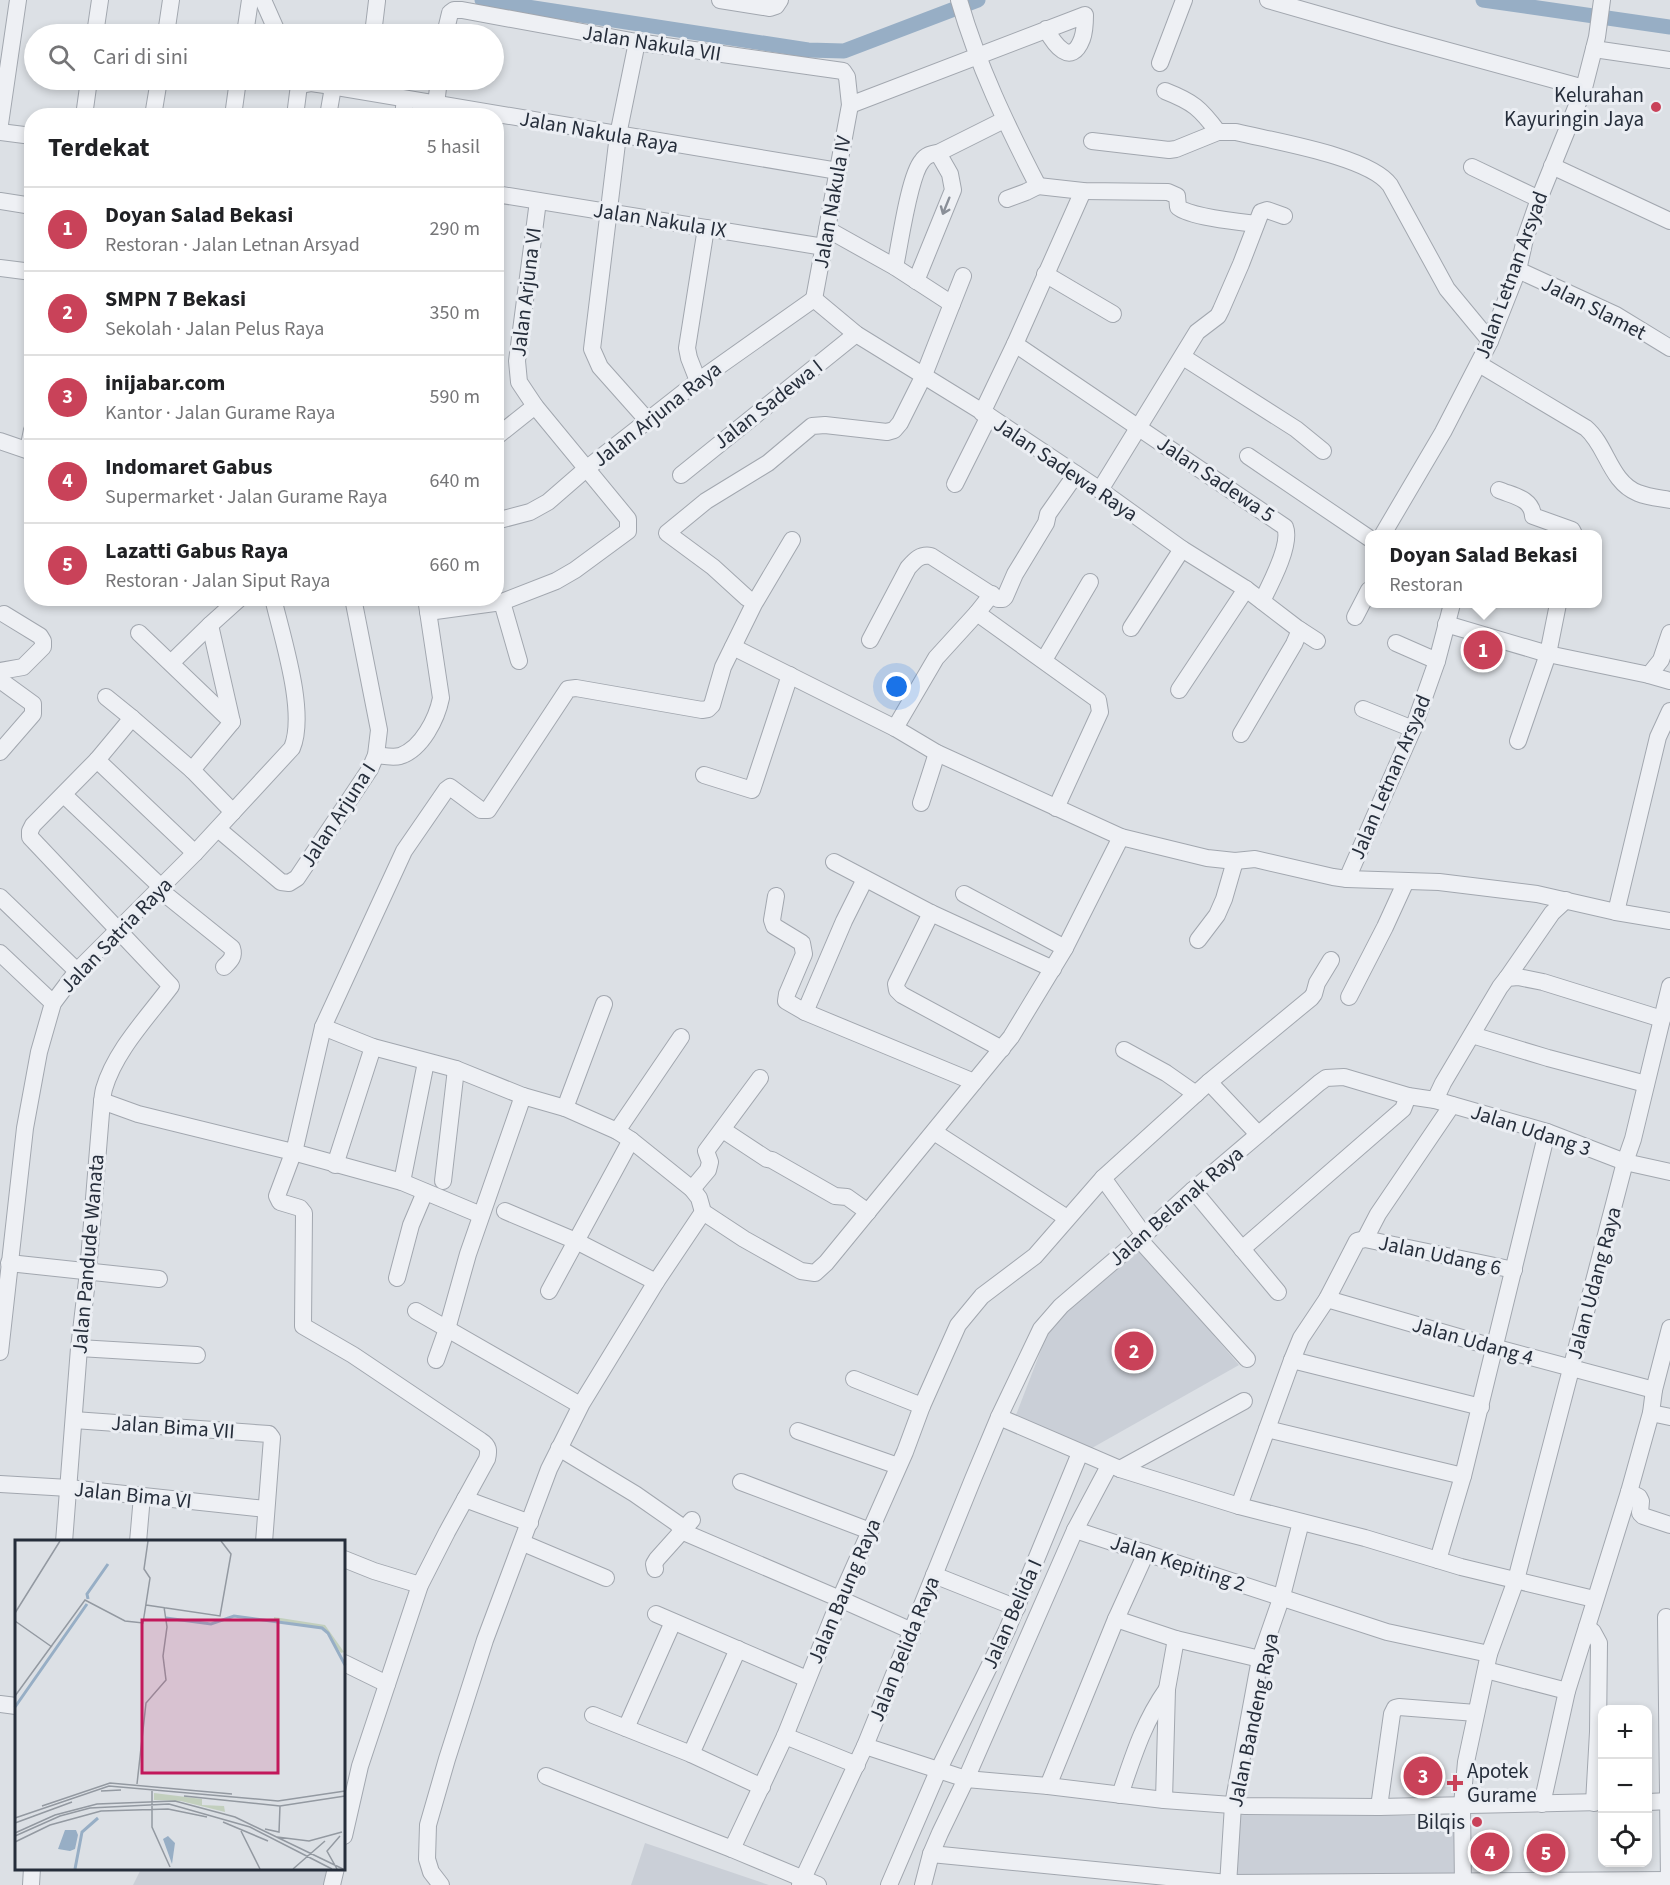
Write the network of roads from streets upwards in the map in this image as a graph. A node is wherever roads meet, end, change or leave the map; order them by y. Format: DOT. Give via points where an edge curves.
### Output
graph roads {
  1 [pos="18,0"];
  2 [pos="100,0"];
  3 [pos="171,0"];
  4 [pos="250,0"];
  5 [pos="264,0"];
  6 [pos="720,0"];
  7 [pos="780,0"];
  8 [pos="959,0"];
  9 [pos="1184,0"];
  10 [pos="1268,0"];
  11 [pos="376,1"];
  12 [pos="1602,1"];
  13 [pos="96,24"];
  14 [pos="167,24"];
  15 [pos="246,24"];
  16 [pos="274,24"];
  17 [pos="374,24"];
  18 [pos="448,24"];
  19 [pos="1046,29"];
  20 [pos="6,42"];
  21 [pos="638,42"];
  22 [pos="1595,43"];
  23 [pos="976,56"];
  24 [pos="1670,60"];
  25 [pos="1160,63"];
  26 [pos="1584,88"];
  27 [pos="88,90"];
  28 [pos="157,90"];
  29 [pos="237,90"];
  30 [pos="309,90"];
  31 [pos="316,90"];
  32 [pos="374,90"];
  33 [pos="438,90"];
  34 [pos="1165,91"];
  35 [pos="436,104"];
  36 [pos="850,105"];
  37 [pos="404,107"];
  38 [pos="85,108"];
  39 [pos="154,108"];
  40 [pos="234,108"];
  41 [pos="299,108"];
  42 [pos="324,108"];
  43 [pos="459,108"];
  44 [pos="504,116"];
  45 [pos="1004,120"];
  46 [pos="0,124"];
  47 [pos="1218,132"];
  48 [pos="24,133"];
  49 [pos="618,135"];
  50 [pos="1092,141"];
  51 [pos="938,153"];
  52 [pos="1473,166"];
  53 [pos="1552,166"];
  54 [pos="838,171"];
  55 [pos="1038,186"];
  56 [pos="1083,191"];
  57 [pos="504,195"];
  58 [pos="1007,198"];
  59 [pos="1539,199"];
  60 [pos="0,201"];
  61 [pos="538,201"];
  62 [pos="24,205"];
  63 [pos="608,212"];
  64 [pos="1284,216"];
  65 [pos="1670,221"];
  66 [pos="1256,224"];
  67 [pos="706,228"];
  68 [pos="827,229"];
  69 [pos="824,247"];
  70 [pos="896,267"];
  71 [pos="0,268"];
  72 [pos="1518,270"];
  73 [pos="24,271"];
  74 [pos="1045,274"];
  75 [pos="963,276"];
  76 [pos="916,281"];
  77 [pos="814,299"];
  78 [pos="952,304"];
  79 [pos="1113,314"];
  80 [pos="856,334"];
  81 [pos="1490,342"];
  82 [pos="1015,344"];
  83 [pos="1670,348"];
  84 [pos="1182,357"];
  85 [pos="1479,364"];
  86 [pos="924,375"];
  87 [pos="698,381"];
  88 [pos="535,406"];
  89 [pos="986,414"];
  90 [pos="648,421"];
  91 [pos="1140,427"];
  92 [pos="504,431"];
  93 [pos="0,441"];
  94 [pos="24,449"];
  95 [pos="1323,451"];
  96 [pos="1248,456"];
  97 [pos="586,469"];
  98 [pos="1076,474"];
  99 [pos="681,475"];
  100 [pos="955,484"];
  101 [pos="1100,490"];
  102 [pos="1499,490"];
  103 [pos="1670,500"];
  104 [pos="504,519"];
  105 [pos="1385,530"];
  106 [pos="1572,530"];
  107 [pos="1365,535"];
  108 [pos="792,540"];
  109 [pos="1182,549"];
  110 [pos="1090,582"];
  111 [pos="1246,589"];
  112 [pos="992,594"];
  113 [pos="747,598"];
  114 [pos="1365,598"];
  115 [pos="504,601"];
  116 [pos="1262,601"];
  117 [pos="231,606"];
  118 [pos="275,606"];
  119 [pos="354,606"];
  120 [pos="427,606"];
  121 [pos="503,606"];
  122 [pos="1451,608"];
  123 [pos="1557,608"];
  124 [pos="4,614"];
  125 [pos="977,614"];
  126 [pos="1355,617"];
  127 [pos="1446,624"];
  128 [pos="210,625"];
  129 [pos="1131,628"];
  130 [pos="1300,630"];
  131 [pos="139,633"];
  132 [pos="1670,633"];
  133 [pos="870,640"];
  134 [pos="1317,641"];
  135 [pos="1396,643"];
  136 [pos="734,647"];
  137 [pos="1548,654"];
  138 [pos="1044,660"];
  139 [pos="519,661"];
  140 [pos="1437,661"];
  141 [pos="171,663"];
  142 [pos="0,671"];
  143 [pos="790,675"];
  144 [pos="1649,675"];
  145 [pos="0,680"];
  146 [pos="1670,681"];
  147 [pos="1179,690"];
  148 [pos="106,697"];
  149 [pos="1363,708"];
  150 [pos="1670,711"];
  151 [pos="132,718"];
  152 [pos="232,722"];
  153 [pos="895,728"];
  154 [pos="1413,729"];
  155 [pos="1241,734"];
  156 [pos="1664,739"];
  157 [pos="1518,741"];
  158 [pos="0,752"];
  159 [pos="937,753"];
  160 [pos="376,755"];
  161 [pos="97,760"];
  162 [pos="192,770"];
  163 [pos="704,775"];
  164 [pos="64,795"];
  165 [pos="921,803"];
  166 [pos="1056,808"];
  167 [pos="233,812"];
  168 [pos="218,829"];
  169 [pos="1121,837"];
  170 [pos="195,853"];
  171 [pos="1234,861"];
  172 [pos="834,862"];
  173 [pos="865,879"];
  174 [pos="1347,879"];
  175 [pos="1406,880"];
  176 [pos="160,890"];
  177 [pos="964,894"];
  178 [pos="776,896"];
  179 [pos="0,897"];
  180 [pos="1564,899"];
  181 [pos="1617,912"];
  182 [pos="931,913"];
  183 [pos="1670,921"];
  184 [pos="118,931"];
  185 [pos="1198,940"];
  186 [pos="1065,948"];
  187 [pos="2,959"];
  188 [pos="1331,960"];
  189 [pos="224,967"];
  190 [pos="1053,969"];
  191 [pos="77,971"];
  192 [pos="1507,978"];
  193 [pos="1670,986"];
  194 [pos="1349,997"];
  195 [pos="53,1003"];
  196 [pos="604,1004"];
  197 [pos="805,1012"];
  198 [pos="1662,1018"];
  199 [pos="323,1027"];
  200 [pos="1472,1035"];
  201 [pos="681,1038"];
  202 [pos="373,1047"];
  203 [pos="1002,1049"];
  204 [pos="1124,1050"];
  205 [pos="426,1062"];
  206 [pos="456,1069"];
  207 [pos="760,1078"];
  208 [pos="974,1082"];
  209 [pos="1209,1082"];
  210 [pos="1646,1084"];
  211 [pos="1196,1094"];
  212 [pos="524,1096"];
  213 [pos="1422,1098"];
  214 [pos="102,1101"];
  215 [pos="1452,1105"];
  216 [pos="565,1108"];
  217 [pos="723,1130"];
  218 [pos="933,1132"];
  219 [pos="1547,1132"];
  220 [pos="1258,1134"];
  221 [pos="624,1135"];
  222 [pos="293,1152"];
  223 [pos="1626,1162"];
  224 [pos="335,1165"];
  225 [pos="1670,1172"];
  226 [pos="1103,1178"];
  227 [pos="443,1181"];
  228 [pos="402,1182"];
  229 [pos="692,1189"];
  230 [pos="1193,1190"];
  231 [pos="425,1192"];
  232 [pos="504,1211"];
  233 [pos="704,1212"];
  234 [pos="868,1212"];
  235 [pos="481,1215"];
  236 [pos="1067,1218"];
  237 [pos="1142,1237"];
  238 [pos="1365,1239"];
  239 [pos="576,1241"];
  240 [pos="1242,1249"];
  241 [pos="9,1263"];
  242 [pos="1514,1270"];
  243 [pos="88,1272"];
  244 [pos="397,1278"];
  245 [pos="159,1279"];
  246 [pos="656,1282"];
  247 [pos="549,1291"];
  248 [pos="1278,1292"];
  249 [pos="1327,1299"];
  250 [pos="416,1311"];
  251 [pos="447,1329"];
  252 [pos="1669,1334"];
  253 [pos="1493,1347"];
  254 [pos="79,1348"];
  255 [pos="0,1352"];
  256 [pos="197,1355"];
  257 [pos="1247,1359"];
  258 [pos="436,1360"];
  259 [pos="1292,1360"];
  260 [pos="1571,1368"];
  261 [pos="854,1379"];
  262 [pos="1654,1390"];
  263 [pos="1244,1401"];
  264 [pos="580,1405"];
  265 [pos="922,1406"];
  266 [pos="1481,1407"];
  267 [pos="1651,1413"];
  268 [pos="999,1417"];
  269 [pos="1670,1417"];
  270 [pos="74,1420"];
  271 [pos="1268,1429"];
  272 [pos="798,1431"];
  273 [pos="559,1448"];
  274 [pos="1082,1454"];
  275 [pos="898,1466"];
  276 [pos="1112,1466"];
  277 [pos="1464,1476"];
  278 [pos="741,1482"];
  279 [pos="0,1484"];
  280 [pos="69,1488"];
  281 [pos="1629,1492"];
  282 [pos="142,1496"];
  283 [pos="465,1499"];
  284 [pos="1239,1506"];
  285 [pos="266,1509"];
  286 [pos="1301,1522"];
  287 [pos="530,1523"];
  288 [pos="686,1525"];
  289 [pos="1670,1526"];
  290 [pos="1075,1530"];
  291 [pos="870,1531"];
  292 [pos="64,1540"];
  293 [pos="138,1540"];
  294 [pos="264,1540"];
  295 [pos="523,1543"];
  296 [pos="1146,1553"];
  297 [pos="345,1558"];
  298 [pos="1438,1560"];
  299 [pos="655,1569"];
  300 [pos="934,1575"];
  301 [pos="606,1578"];
  302 [pos="1516,1580"];
  303 [pos="420,1585"];
  304 [pos="1282,1596"];
  305 [pos="840,1599"];
  306 [pos="1594,1599"];
  307 [pos="1017,1608"];
  308 [pos="656,1614"];
  309 [pos="1666,1617"];
  310 [pos="1116,1619"];
  311 [pos="673,1622"];
  312 [pos="1587,1627"];
  313 [pos="912,1631"];
  314 [pos="1176,1639"];
  315 [pos="738,1649"];
  316 [pos="1260,1659"];
  317 [pos="1487,1662"];
  318 [pos="345,1663"];
  319 [pos="807,1679"];
  320 [pos="387,1684"];
  321 [pos="1167,1689"];
  322 [pos="1567,1691"];
  323 [pos="0,1704"];
  324 [pos="15,1706"];
  325 [pos="1476,1713"];
  326 [pos="593,1714"];
  327 [pos="626,1728"];
  328 [pos="785,1736"];
  329 [pos="866,1746"];
  330 [pos="691,1754"];
  331 [pos="1598,1759"];
  332 [pos="857,1765"];
  333 [pos="951,1775"];
  334 [pos="546,1776"];
  335 [pos="1048,1786"];
  336 [pos="762,1787"];
  337 [pos="1120,1795"];
  338 [pos="1164,1800"];
  339 [pos="1669,1801"];
  340 [pos="1598,1802"];
  341 [pos="1652,1802"];
  342 [pos="1542,1803"];
  343 [pos="1233,1805"];
  344 [pos="1462,1805"];
  345 [pos="1379,1807"];
  346 [pos="345,1832"];
  347 [pos="732,1849"];
  348 [pos="931,1854"];
  349 [pos="32,1870"];
  350 [pos="336,1870"];
  351 [pos="1669,1880"];
  352 [pos="1154,1881"];
  353 [pos="807,1883"];
  354 [pos="1544,1883"];
  355 [pos="1228,1884"];
  356 [pos="1463,1884"];
  357 [pos="31,1885"];
  358 [pos="332,1885"];
  359 [pos="441,1885"];
  360 [pos="889,1885"];
  361 [pos="923,1885"];
  1 -- 20 [label="street"];
  2 -- 13 [label="street"];
  3 -- 14 [label="street"];
  4 -- 15 [label="street"];
  5 -- 16 [label="street"];
  6 -- 7 [label="street" via="770,8"];
  8 -- 23 [label="street"];
  9 -- 25 [label="street"];
  10 -- 26 [label="street"];
  11 -- 17 [label="street"];
  12 -- 22 [label="street, Jalan Letnan Arsyad"];
  18 -- 21 [label="street, Jalan Nakula VII" via="450,12 462,10"];
  19 -- 19 [label="street" via="1054,44 1069,52 1082,40 1085,15"];
  19 -- 23 [label="street"];
  20 -- 46 [label="street"];
  21 -- 36 [label="street, Jalan Nakula VII" via="843,71"];
  21 -- 49 [label="street"];
  22 -- 24 [label="street"];
  22 -- 26 [label="street, Jalan Letnan Arsyad"];
  23 -- 36 [label="street"];
  23 -- 45 [label="street"];
  26 -- 53 [label="street, Jalan Letnan Arsyad"];
  27 -- 38 [label="street"];
  28 -- 39 [label="street"];
  29 -- 40 [label="street"];
  30 -- 41 [label="street"];
  31 -- 42 [label="street"];
  32 -- 37 [label="street, Jalan Nakula Raya"];
  33 -- 35 [label="street"];
  34 -- 47 [label="street" via="1199,108"];
  35 -- 37 [label="street, Jalan Nakula Raya"];
  35 -- 43 [label="street, Jalan Nakula Raya"];
  36 -- 54 [label="street, Jalan Nakula IV"];
  44 -- 49 [label="street, Jalan Nakula Raya"];
  45 -- 51 [label="street"];
  45 -- 55 [label="street"];
  46 -- 48 [label="street"];
  47 -- 50 [label="street" via="1169,150"];
  47 -- 81 [label="street" via="1236,132 1344,158 1382,175 1448,290"];
  49 -- 54 [label="street, Jalan Nakula Raya"];
  49 -- 63 [label="street"];
  51 -- 70 [label="street" via="929,154 920,162"];
  51 -- 76 [label="street, one-way" via="950,174 953,190"];
  52 -- 59 [label="street"];
  53 -- 59 [label="street, Jalan Letnan Arsyad"];
  53 -- 65 [label="street"];
  54 -- 68 [label="street, Jalan Nakula IV"];
  55 -- 56 [label="street"];
  55 -- 58 [label="street"];
  56 -- 66 [label="street" via="1176,194 1179,209"];
  56 -- 74 [label="street"];
  57 -- 61 [label="street, Jalan Nakula IX"];
  59 -- 72 [label="street, Jalan Letnan Arsyad"];
  60 -- 62 [label="street"];
  61 -- 63 [label="street, Jalan Nakula IX"];
  61 -- 88 [label="street, Jalan Arjuna VI" via="517,361 519,382"];
  63 -- 67 [label="street, Jalan Nakula IX"];
  63 -- 90 [label="street" via="592,349 600,367"];
  64 -- 66 [label="street" via="1264,210"];
  66 -- 84 [label="street" via="1218,316 1197,332"];
  67 -- 69 [label="street, Jalan Nakula IX"];
  67 -- 87 [label="street" via="687,348"];
  68 -- 69 [label="street, Jalan Nakula IV"];
  68 -- 70 [label="street"];
  69 -- 77 [label="street, Jalan Nakula IV"];
  70 -- 76 [label="street"];
  71 -- 73 [label="street"];
  72 -- 81 [label="street, Jalan Letnan Arsyad"];
  72 -- 83 [label="street, Jalan Slamet" via="1616,315"];
  74 -- 79 [label="street"];
  74 -- 82 [label="street"];
  75 -- 78 [label="street"];
  76 -- 78 [label="street"];
  77 -- 80 [label="street, Jalan Sadewa Raya"];
  77 -- 87 [label="street, Jalan Arjuna Raya"];
  78 -- 86 [label="street"];
  80 -- 86 [label="street, Jalan Sadewa Raya"];
  80 -- 99 [label="street, Jalan Sadewa I"];
  81 -- 85 [label="street, Jalan Letnan Arsyad"];
  82 -- 89 [label="street"];
  82 -- 91 [label="street"];
  84 -- 91 [label="street"];
  84 -- 95 [label="street" via="1296,429"];
  85 -- 103 [label="street" via="1586,428 1599,441 1614,472 1630,490"];
  85 -- 105 [label="street, Jalan Letnan Arsyad"];
  86 -- 89 [label="street, Jalan Sadewa Raya"];
  86 -- 113 [label="street" via="894,430 812,426 768,463 706,501 670,529 667,533 671,538 713,567"];
  87 -- 90 [label="street, Jalan Arjuna Raya"];
  88 -- 92 [label="street"];
  88 -- 97 [label="street, Jalan Arjuna VI"];
  89 -- 98 [label="street, Jalan Sadewa Raya"];
  89 -- 100 [label="street"];
  90 -- 97 [label="street, Jalan Arjuna Raya"];
  91 -- 101 [label="street"];
  91 -- 116 [label="street, Jalan Sadewa 5" via="1286,528 1286,542 1275,577"];
  93 -- 94 [label="street"];
  96 -- 107 [label="street"];
  97 -- 104 [label="street, Jalan Arjuna Raya" via="548,502"];
  97 -- 115 [label="street, Jalan Arjuna VI" via="628,519 628,531 556,581"];
  98 -- 101 [label="street, Jalan Sadewa Raya"];
  98 -- 112 [label="street" via="1048,513 1005,597 998,599"];
  101 -- 109 [label="street, Jalan Sadewa Raya"];
  102 -- 106 [label="street" via="1529,502 1533,516"];
  108 -- 136 [label="street"];
  109 -- 111 [label="street, Jalan Sadewa Raya"];
  109 -- 129 [label="street"];
  110 -- 138 [label="street"];
  111 -- 116 [label="street, Jalan Sadewa Raya"];
  111 -- 147 [label="street"];
  112 -- 125 [label="street"];
  112 -- 133 [label="street" via="932,556 924,555 908,568"];
  114 -- 126 [label="street"];
  116 -- 130 [label="street, Jalan Sadewa Raya"];
  117 -- 128 [label="street"];
  118 -- 167 [label="street, Jalan Satria Raya" via="296,697 297,737 292,748"];
  119 -- 160 [label="street, Jalan Arjuna I" via="380,730"];
  120 -- 160 [label="street" via="441,698 436,715 412,750 400,756"];
  121 -- 139 [label="street"];
  122 -- 127 [label="street, Jalan Letnan Arsyad"];
  123 -- 137 [label="street"];
  124 -- 142 [label="street" via="40,636 43,647 23,667"];
  125 -- 138 [label="street"];
  125 -- 153 [label="street" via="936,658"];
  127 -- 137 [label="street"];
  127 -- 140 [label="street, Jalan Letnan Arsyad"];
  128 -- 141 [label="street"];
  128 -- 152 [label="street"];
  130 -- 134 [label="street, Jalan Sadewa Raya"];
  130 -- 155 [label="street"];
  131 -- 141 [label="street"];
  132 -- 144 [label="street" via="1661,660"];
  135 -- 140 [label="street"];
  136 -- 143 [label="street"];
  136 -- 199 [label="street" via="708,709 568,689 488,810 481,810 450,787 446,790 404,851"];
  137 -- 144 [label="street"];
  137 -- 157 [label="street"];
  138 -- 166 [label="street" via="1098,700 1100,712"];
  140 -- 154 [label="street, Jalan Letnan Arsyad"];
  141 -- 152 [label="street"];
  143 -- 153 [label="street"];
  143 -- 163 [label="street" via="752,790"];
  144 -- 146 [label="street"];
  145 -- 158 [label="street" via="33,704 34,709"];
  148 -- 151 [label="street"];
  149 -- 154 [label="street"];
  150 -- 156 [label="street"];
  151 -- 161 [label="street"];
  151 -- 162 [label="street"];
  152 -- 162 [label="street"];
  153 -- 159 [label="street"];
  154 -- 174 [label="street, Jalan Letnan Arsyad"];
  156 -- 181 [label="street"];
  159 -- 165 [label="street"];
  159 -- 166 [label="street"];
  160 -- 168 [label="street, Jalan Arjuna I" via="297,878 287,883"];
  161 -- 164 [label="street"];
  161 -- 170 [label="street"];
  162 -- 167 [label="street"];
  164 -- 176 [label="street"];
  164 -- 184 [label="street" via="33,825 30,837"];
  166 -- 169 [label="street"];
  167 -- 168 [label="street, Jalan Satria Raya"];
  168 -- 170 [label="street, Jalan Satria Raya"];
  169 -- 171 [label="street" via="1190,855"];
  169 -- 186 [label="street"];
  170 -- 176 [label="street, Jalan Satria Raya"];
  171 -- 174 [label="street" via="1255,859"];
  171 -- 185 [label="street" via="1217,915"];
  172 -- 173 [label="street"];
  173 -- 182 [label="street"];
  173 -- 197 [label="street"];
  174 -- 175 [label="street, Jalan Letnan Arsyad"];
  175 -- 180 [label="street, Jalan Letnan Arsyad"];
  175 -- 194 [label="street"];
  176 -- 184 [label="street, Jalan Satria Raya"];
  176 -- 189 [label="street" via="232,948 234,953"];
  177 -- 186 [label="street"];
  178 -- 197 [label="street" via="774,926 802,943 804,954 786,1001"];
  179 -- 191 [label="street"];
  180 -- 181 [label="street, Jalan Letnan Arsyad"];
  180 -- 192 [label="street"];
  181 -- 183 [label="street, Jalan Letnan Arsyad"];
  182 -- 190 [label="street"];
  182 -- 203 [label="street" via="896,984 897,990"];
  184 -- 191 [label="street, Jalan Satria Raya"];
  184 -- 214 [label="street, Jalan Pandude Wanata" via="171,986 129,1041 104,1089"];
  186 -- 190 [label="street"];
  187 -- 195 [label="street"];
  188 -- 209 [label="street, Jalan Baung Raya" via="1311,998"];
  190 -- 203 [label="street"];
  191 -- 195 [label="street, Jalan Satria Raya"];
  192 -- 198 [label="street" via="1543,982"];
  192 -- 200 [label="street"];
  193 -- 198 [label="street, Jalan Udang Raya"];
  195 -- 241 [label="street, Jalan Satria Raya" via="25,1128"];
  196 -- 216 [label="street"];
  197 -- 208 [label="street"];
  198 -- 210 [label="street, Jalan Udang Raya"];
  199 -- 202 [label="street"];
  199 -- 222 [label="street"];
  200 -- 210 [label="street"];
  200 -- 213 [label="street" via="1443,1083"];
  201 -- 221 [label="street"];
  202 -- 205 [label="street"];
  202 -- 224 [label="street"];
  203 -- 208 [label="street"];
  204 -- 211 [label="street"];
  205 -- 206 [label="street"];
  205 -- 228 [label="street"];
  206 -- 212 [label="street"];
  206 -- 227 [label="street"];
  207 -- 217 [label="street"];
  208 -- 218 [label="street"];
  209 -- 211 [label="street, Jalan Baung Raya"];
  209 -- 220 [label="street"];
  210 -- 223 [label="street, Jalan Udang Raya"];
  211 -- 226 [label="street, Jalan Baung Raya"];
  212 -- 216 [label="street"];
  212 -- 235 [label="street"];
  213 -- 215 [label="street, Jalan Udang 3"];
  213 -- 220 [label="street, Jalan Belanak Raya" via="1344,1077 1326,1078"];
  213 -- 240 [label="street" via="1403,1109"];
  214 -- 222 [label="street" via="138,1114"];
  214 -- 243 [label="street, Jalan Pandude Wanata"];
  215 -- 219 [label="street, Jalan Udang 3"];
  215 -- 238 [label="street"];
  216 -- 221 [label="street"];
  217 -- 229 [label="street" via="706,1151 708,1170"];
  217 -- 234 [label="street" via="767,1159 835,1196 847,1197"];
  218 -- 234 [label="street"];
  218 -- 236 [label="street"];
  219 -- 223 [label="street, Jalan Udang 3"];
  219 -- 242 [label="street"];
  220 -- 230 [label="street, Jalan Belanak Raya"];
  221 -- 229 [label="street"];
  221 -- 239 [label="street"];
  222 -- 224 [label="street"];
  222 -- 283 [label="street" via="277,1196 280,1202 304,1213 303,1326 485,1443 487,1460"];
  223 -- 225 [label="street, Jalan Udang 3"];
  223 -- 260 [label="street, Jalan Udang Raya"];
  224 -- 228 [label="street"];
  226 -- 236 [label="street, Jalan Baung Raya"];
  226 -- 237 [label="street"];
  228 -- 231 [label="street"];
  229 -- 233 [label="street"];
  230 -- 237 [label="street, Jalan Belanak Raya"];
  230 -- 240 [label="street"];
  231 -- 235 [label="street"];
  231 -- 244 [label="street" via="411,1225"];
  232 -- 239 [label="street"];
  233 -- 234 [label="street" via="787,1264 815,1273"];
  233 -- 246 [label="street"];
  235 -- 251 [label="street"];
  236 -- 265 [label="street, Jalan Baung Raya" via="1035,1256 981,1296 964,1316"];
  237 -- 257 [label="street"];
  237 -- 268 [label="street, Jalan Belanak Raya" via="1061,1306 1041,1329"];
  238 -- 242 [label="street, Jalan Udang 6"];
  238 -- 249 [label="street" via="1359,1239 1353,1246"];
  239 -- 246 [label="street"];
  239 -- 247 [label="street"];
  240 -- 248 [label="street"];
  241 -- 243 [label="street"];
  241 -- 255 [label="street, Jalan Satria Raya"];
  242 -- 253 [label="street"];
  243 -- 245 [label="street"];
  243 -- 254 [label="street, Jalan Pandude Wanata"];
  246 -- 264 [label="street"];
  249 -- 253 [label="street, Jalan Udang 4"];
  249 -- 259 [label="street" via="1301,1338"];
  250 -- 251 [label="street"];
  251 -- 258 [label="street"];
  251 -- 264 [label="street"];
  252 -- 262 [label="street"];
  253 -- 260 [label="street, Jalan Udang 4"];
  253 -- 266 [label="street"];
  254 -- 256 [label="street"];
  254 -- 270 [label="street, Jalan Pandude Wanata"];
  259 -- 266 [label="street"];
  259 -- 271 [label="street"];
  260 -- 262 [label="street, Jalan Udang 4"];
  260 -- 302 [label="street, Jalan Udang Raya"];
  261 -- 265 [label="street"];
  262 -- 267 [label="street"];
  263 -- 276 [label="street"];
  264 -- 273 [label="street"];
  265 -- 275 [label="street, Jalan Baung Raya"];
  266 -- 277 [label="street"];
  267 -- 269 [label="street"];
  267 -- 281 [label="street"];
  268 -- 274 [label="street"];
  268 -- 300 [label="street, Jalan Belida Raya"];
  270 -- 280 [label="street, Jalan Pandude Wanata"];
  270 -- 285 [label="street, Jalan Bima VII" via="269,1434"];
  271 -- 277 [label="street"];
  271 -- 284 [label="street"];
  272 -- 275 [label="street"];
  273 -- 287 [label="street"];
  273 -- 288 [label="street" via="678,1524"];
  274 -- 276 [label="street"];
  274 -- 307 [label="street, Jalan Belida I"];
  275 -- 291 [label="street, Jalan Baung Raya"];
  276 -- 284 [label="street"];
  276 -- 290 [label="street"];
  277 -- 298 [label="street"];
  278 -- 291 [label="street"];
  279 -- 280 [label="street, Jalan Bima VI"];
  280 -- 282 [label="street, Jalan Bima VI"];
  280 -- 292 [label="street, Jalan Pandude Wanata"];
  281 -- 289 [label="street" via="1639,1497 1643,1516"];
  281 -- 306 [label="street"];
  282 -- 285 [label="street, Jalan Bima VI"];
  282 -- 293 [label="street"];
  283 -- 287 [label="street"];
  283 -- 303 [label="street"];
  284 -- 286 [label="street"];
  285 -- 294 [label="street"];
  286 -- 298 [label="street"];
  286 -- 304 [label="street, Jalan Bandeng Raya"];
  287 -- 295 [label="street"];
  288 -- 299 [label="street" via="657,1559"];
  288 -- 305 [label="street"];
  290 -- 296 [label="street, Jalan Kepiting 2"];
  290 -- 333 [label="street"];
  291 -- 305 [label="street, Jalan Baung Raya"];
  295 -- 301 [label="street"];
  295 -- 359 [label="street" via="485,1640 428,1825 428,1859 431,1872"];
  296 -- 304 [label="street, Jalan Kepiting 2"];
  296 -- 310 [label="street"];
  297 -- 303 [label="street"];
  298 -- 302 [label="street"];
  300 -- 307 [label="street"];
  300 -- 313 [label="street, Jalan Belida Raya"];
  302 -- 306 [label="street"];
  302 -- 317 [label="street, Jalan Udang Raya"];
  303 -- 320 [label="street"];
  304 -- 316 [label="street, Jalan Bandeng Raya"];
  304 -- 317 [label="street, Jalan Kepiting 2"];
  305 -- 313 [label="street"];
  305 -- 319 [label="street, Jalan Baung Raya"];
  306 -- 312 [label="street"];
  307 -- 333 [label="street, Jalan Belida I"];
  308 -- 311 [label="street"];
  309 -- 339 [label="street"];
  310 -- 314 [label="street"];
  310 -- 335 [label="street"];
  311 -- 315 [label="street"];
  311 -- 327 [label="street"];
  312 -- 322 [label="street"];
  312 -- 331 [label="street" via="1599,1642"];
  313 -- 329 [label="street, Jalan Belida Raya"];
  314 -- 316 [label="street"];
  314 -- 321 [label="street"];
  315 -- 319 [label="street"];
  315 -- 330 [label="street"];
  316 -- 343 [label="street, Jalan Bandeng Raya"];
  317 -- 322 [label="street, Jalan Kepiting 2"];
  317 -- 325 [label="street, Jalan Udang Raya"];
  318 -- 320 [label="street"];
  319 -- 328 [label="street, Jalan Baung Raya"];
  320 -- 346 [label="street" via="360,1766"];
  321 -- 337 [label="street" via="1152,1710"];
  321 -- 338 [label="street"];
  322 -- 342 [label="street"];
  323 -- 324 [label="street"];
  325 -- 344 [label="street, Jalan Udang Raya"];
  325 -- 345 [label="street" via="1395,1708"];
  326 -- 327 [label="street"];
  327 -- 330 [label="street"];
  328 -- 332 [label="street"];
  328 -- 336 [label="street, Jalan Baung Raya"];
  329 -- 332 [label="street, Jalan Belida Raya"];
  329 -- 333 [label="street"];
  330 -- 336 [label="street"];
  332 -- 353 [label="street, Jalan Belida Raya"];
  333 -- 335 [label="street"];
  333 -- 348 [label="street" via="940,1833"];
  333 -- 360 [label="street"];
  334 -- 347 [label="street"];
  335 -- 337 [label="street"];
  336 -- 347 [label="street, Jalan Baung Raya"];
  337 -- 338 [label="street"];
  338 -- 343 [label="street"];
  339 -- 341 [label="street"];
  339 -- 351 [label="street"];
  340 -- 342 [label="street"];
  342 -- 344 [label="street"];
  343 -- 345 [label="street"];
  343 -- 355 [label="street, Jalan Bandeng Raya"];
  344 -- 345 [label="street"];
  344 -- 356 [label="street, Jalan Udang Raya"];
  347 -- 353 [label="street"];
  348 -- 352 [label="street"];
  348 -- 361 [label="street"];
  349 -- 357 [label="street"];
  350 -- 358 [label="street"];
  351 -- 354 [label="street"];
  352 -- 355 [label="street"];
  354 -- 356 [label="street"];
  355 -- 356 [label="street"];
}
